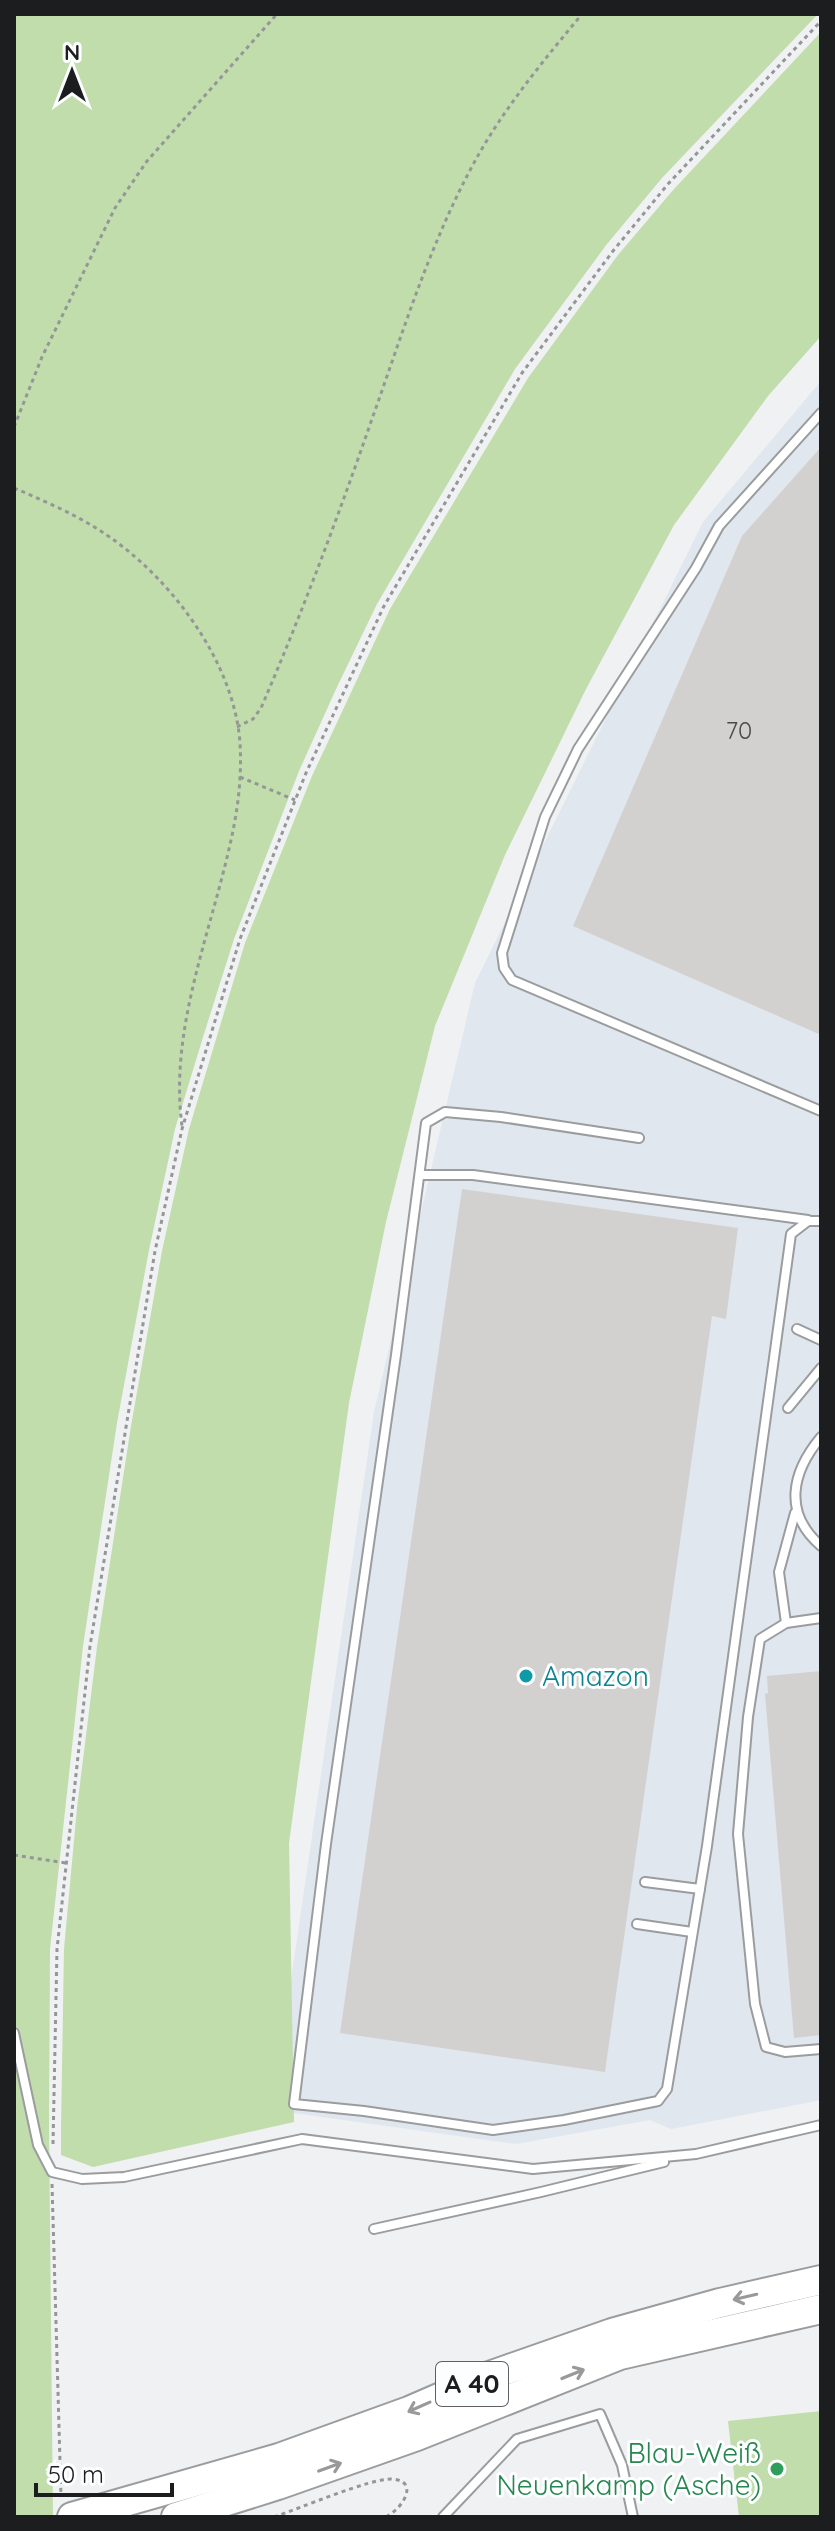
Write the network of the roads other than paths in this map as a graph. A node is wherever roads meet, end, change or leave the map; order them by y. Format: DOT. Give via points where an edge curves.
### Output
graph roads {
  1 [pos="821,413"];
  2 [pos="821,1111"];
  3 [pos="639,1138"];
  4 [pos="420,1175"];
  5 [pos="808,1221"];
  6 [pos="821,1221"];
  7 [pos="797,1329"];
  8 [pos="821,1340"];
  9 [pos="821,1368"];
  10 [pos="788,1408"];
  11 [pos="821,1437"];
  12 [pos="795,1513"];
  13 [pos="821,1546"];
  14 [pos="821,1618"];
  15 [pos="786,1623"];
  16 [pos="645,1882"];
  17 [pos="700,1889"];
  18 [pos="637,1924"];
  19 [pos="692,1932"];
  20 [pos="14,2033"];
  21 [pos="821,2049"];
  22 [pos="821,2125"];
  23 [pos="696,2154"];
  24 [pos="374,2229"];
  25 [pos="821,2280"];
  26 [pos="821,2309"];
  27 [pos="66,2509"];
  28 [pos="176,2517"];
  29 [pos="443,2517"];
  30 [pos="633,2517"];
  1 -- 2 [label="lane" via="719,526 578,749 545,817 502,953 512,980"];
  3 -- 4 [label="lane" via="445,1112 426,1123"];
  4 -- 5 [label="lane" via="473,1175"];
  4 -- 19 [label="lane" via="294,2104 493,2130 658,2101 667,2089"];
  5 -- 6 [label="lane"];
  5 -- 17 [label="lane" via="791,1234"];
  7 -- 8 [label="lane"];
  9 -- 10 [label="lane"];
  11 -- 12 [label="lane" via="799,1469"];
  12 -- 13 [label="lane"];
  12 -- 15 [label="lane" via="779,1572"];
  14 -- 15 [label="lane"];
  15 -- 21 [label="lane" via="760,1639 738,1834 755,2004 766,2047 785,2052"];
  16 -- 17 [label="lane"];
  17 -- 19 [label="lane"];
  18 -- 19 [label="lane"];
  20 -- 23 [label="lane" via="38,2145 52,2172 82,2179 124,2177 302,2139 533,2169"];
  22 -- 23 [label="lane"];
  23 -- 24 [label="lane"];
  25 -- 27 [label="highway, A 40, one-way" via="612,2333 279,2458 127,2502"];
  28 -- 26 [label="highway, A 40, one-way" via="417,2436 620,2355"];
  29 -- 30 [label="lane" via="517,2439 600,2414 622,2465"];
}
